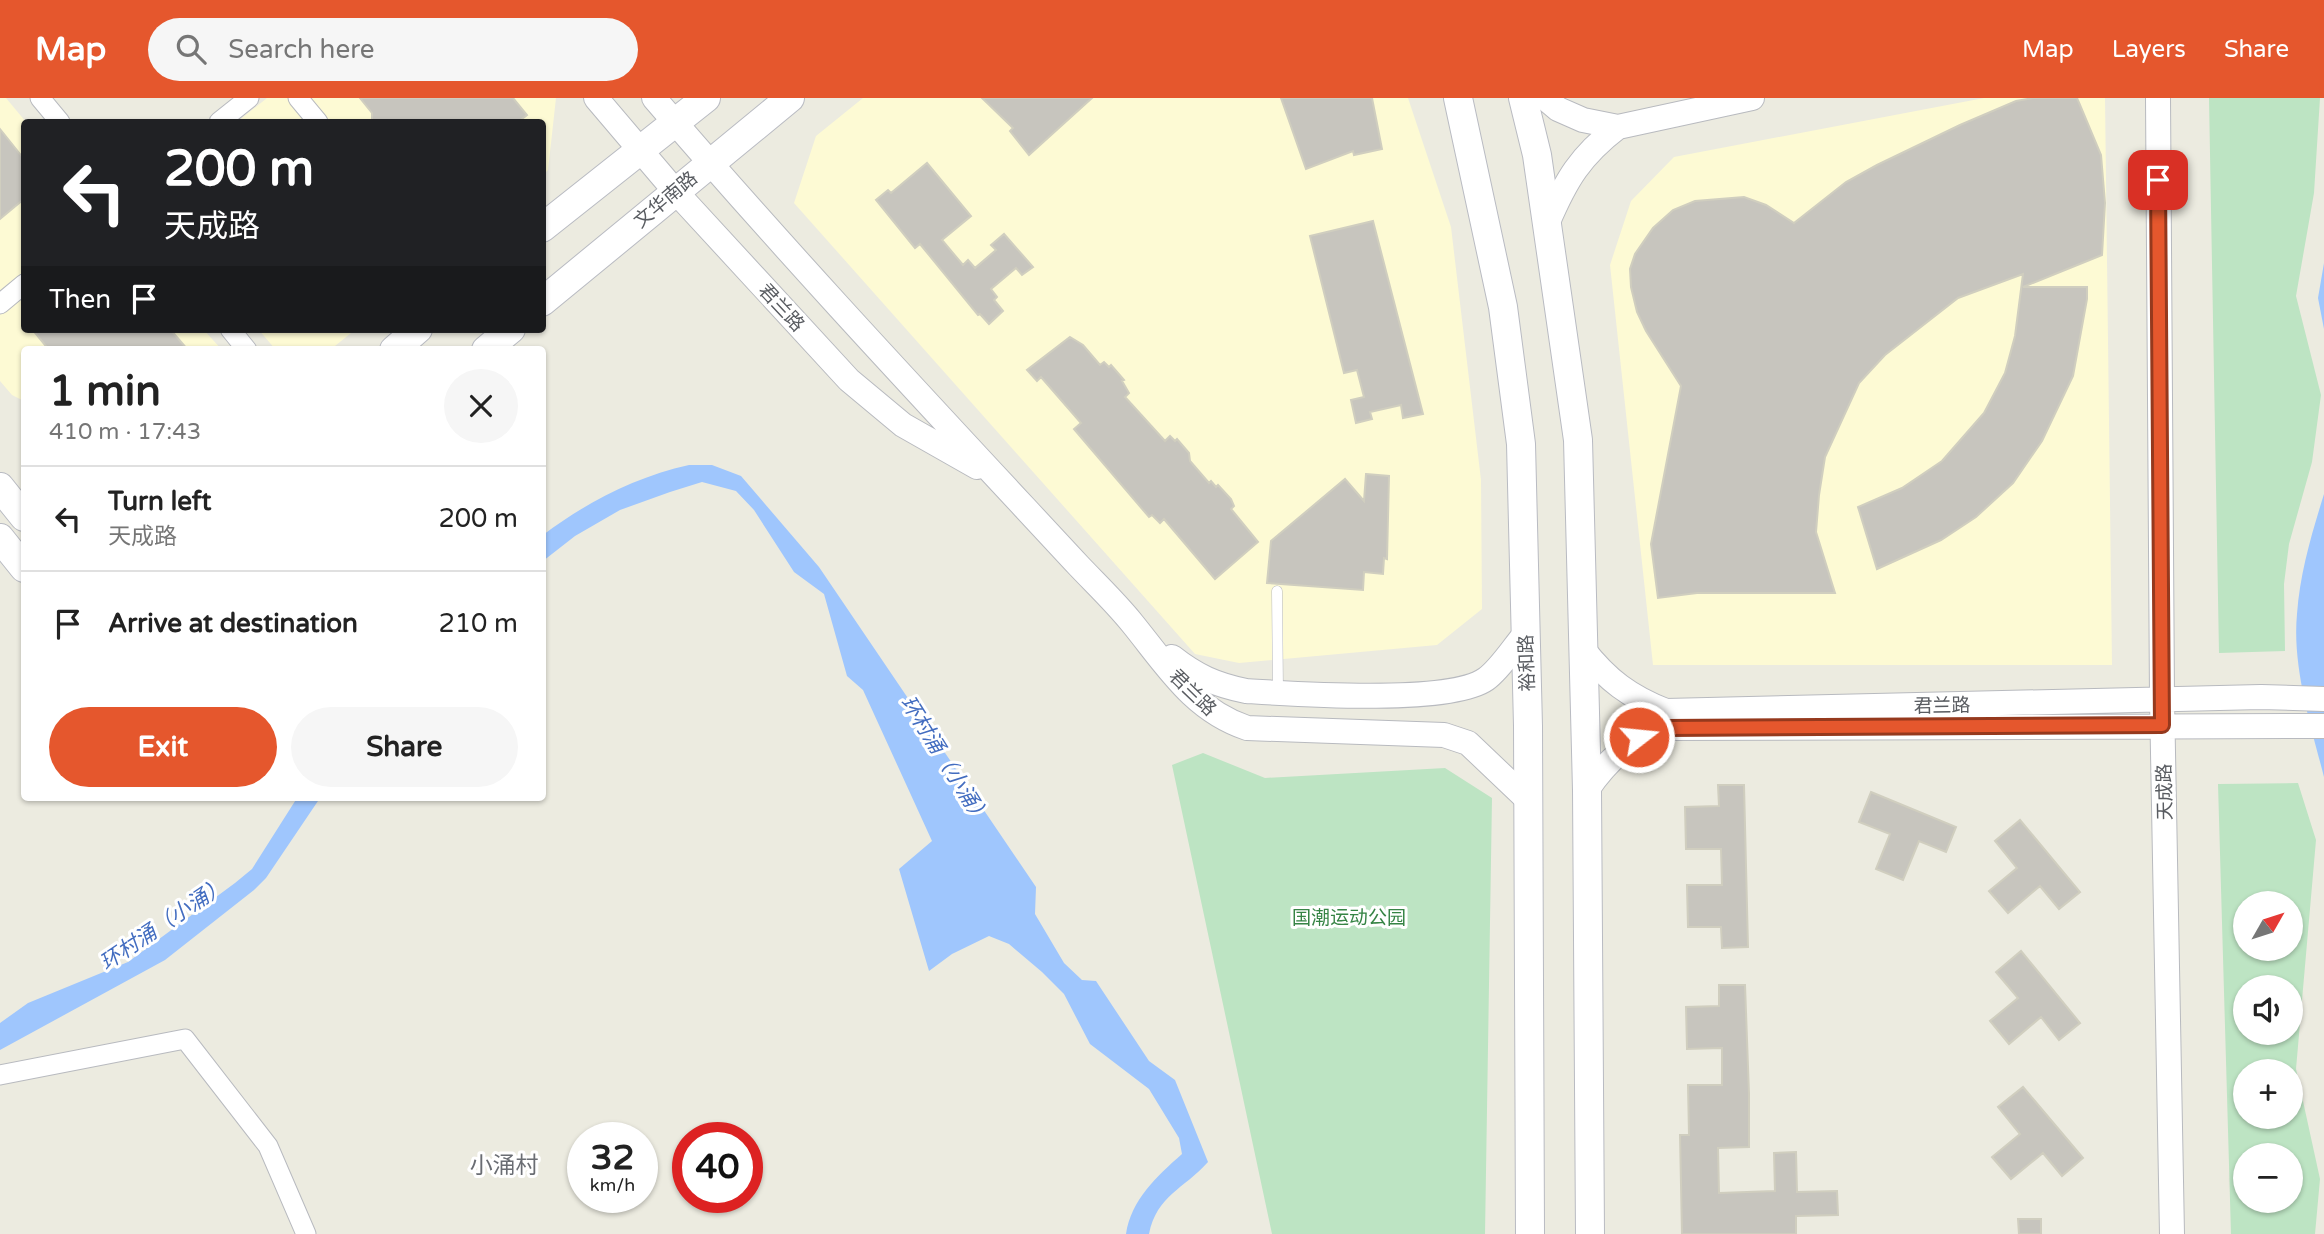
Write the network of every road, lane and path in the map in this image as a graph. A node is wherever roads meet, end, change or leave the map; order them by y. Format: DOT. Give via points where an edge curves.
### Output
graph roads {
  1 [pos="40,98"];
  2 [pos="249,98"];
  3 [pos="298,98"];
  4 [pos="596,98"];
  5 [pos="654,98"];
  6 [pos="705,98"];
  7 [pos="790,98"];
  8 [pos="1458,98"];
  9 [pos="1523,98"];
  10 [pos="1545,98"];
  11 [pos="1752,98"];
  12 [pos="2158,98"];
  13 [pos="58,119"];
  14 [pos="223,119"];
  15 [pos="316,119"];
  16 [pos="675,123"];
  17 [pos="1618,127"];
  18 [pos="640,152"];
  19 [pos="708,164"];
  20 [pos="675,191"];
  21 [pos="1548,222"];
  22 [pos="546,225"];
  23 [pos="21,286"];
  24 [pos="546,299"];
  25 [pos="0,304"];
  26 [pos="413,333"];
  27 [pos="506,333"];
  28 [pos="399,346"];
  29 [pos="491,346"];
  30 [pos="999,480"];
  31 [pos="0,487"];
  32 [pos="21,513"];
  33 [pos="0,538"];
  34 [pos="21,564"];
  35 [pos="1277,591"];
  36 [pos="1130,621"];
  37 [pos="1525,634"];
  38 [pos="1583,649"];
  39 [pos="1278,693"];
  40 [pos="2162,699"];
  41 [pos="2324,699"];
  42 [pos="2162,725"];
  43 [pos="2324,726"];
  44 [pos="1587,790"];
  45 [pos="1528,800"];
  46 [pos="0,1075"];
  47 [pos="306,1234"];
  48 [pos="1530,1234"];
  49 [pos="1590,1234"];
  50 [pos="2172,1234"];
  1 -- 13 [label="street"];
  2 -- 14 [label="street"];
  3 -- 15 [label="street"];
  4 -- 18 [label="street, 君兰路"];
  5 -- 16 [label="street, 君兰路"];
  6 -- 16 [label="main road"];
  7 -- 19 [label="main road, 文华南路"];
  8 -- 37 [label="main road, 裕和路" via="1503,307 1521,444"];
  9 -- 21 [label="main road"];
  10 -- 17 [label="street" via="1583,120"];
  11 -- 17 [label="street"];
  12 -- 40 [label="street, 天成路"];
  16 -- 18 [label="main road"];
  16 -- 19 [label="street, 君兰路"];
  17 -- 21 [label="street" via="1581,159"];
  18 -- 20 [label="street, 君兰路"];
  18 -- 22 [label="main road"];
  19 -- 20 [label="main road, 文华南路"];
  19 -- 30 [label="street, 君兰路"];
  20 -- 24 [label="main road, 文华南路"];
  20 -- 30 [label="street, 君兰路" via="849,380 903,425"];
  21 -- 38 [label="main road" via="1578,440"];
  23 -- 25 [label="street"];
  26 -- 28 [label="main road"];
  27 -- 29 [label="main road"];
  30 -- 36 [label="street, 君兰路"];
  31 -- 32 [label="main road"];
  33 -- 34 [label="main road"];
  35 -- 39 [label="lane"];
  36 -- 39 [label="street" via="1193,674 1219,686"];
  36 -- 45 [label="street, 君兰路" via="1179,682 1223,720 1247,729 1444,735 1468,743"];
  37 -- 39 [label="street" via="1486,679 1461,690 1426,695"];
  37 -- 45 [label="main road, 裕和路"];
  38 -- 40 [label="street, 君兰路" via="1602,674 1632,698 1666,711"];
  38 -- 44 [label="main road"];
  40 -- 41 [label="street, 君兰路"];
  40 -- 42 [label="street, 天成路"];
  42 -- 43 [label="street, 君兰路"];
  42 -- 44 [label="street, 君兰路" via="1666,728 1639,737 1604,764"];
  42 -- 50 [label="street, 天成路"];
  44 -- 49 [label="main road"];
  45 -- 48 [label="main road, 裕和路"];
  46 -- 47 [label="street" via="185,1039 268,1146"];
}
